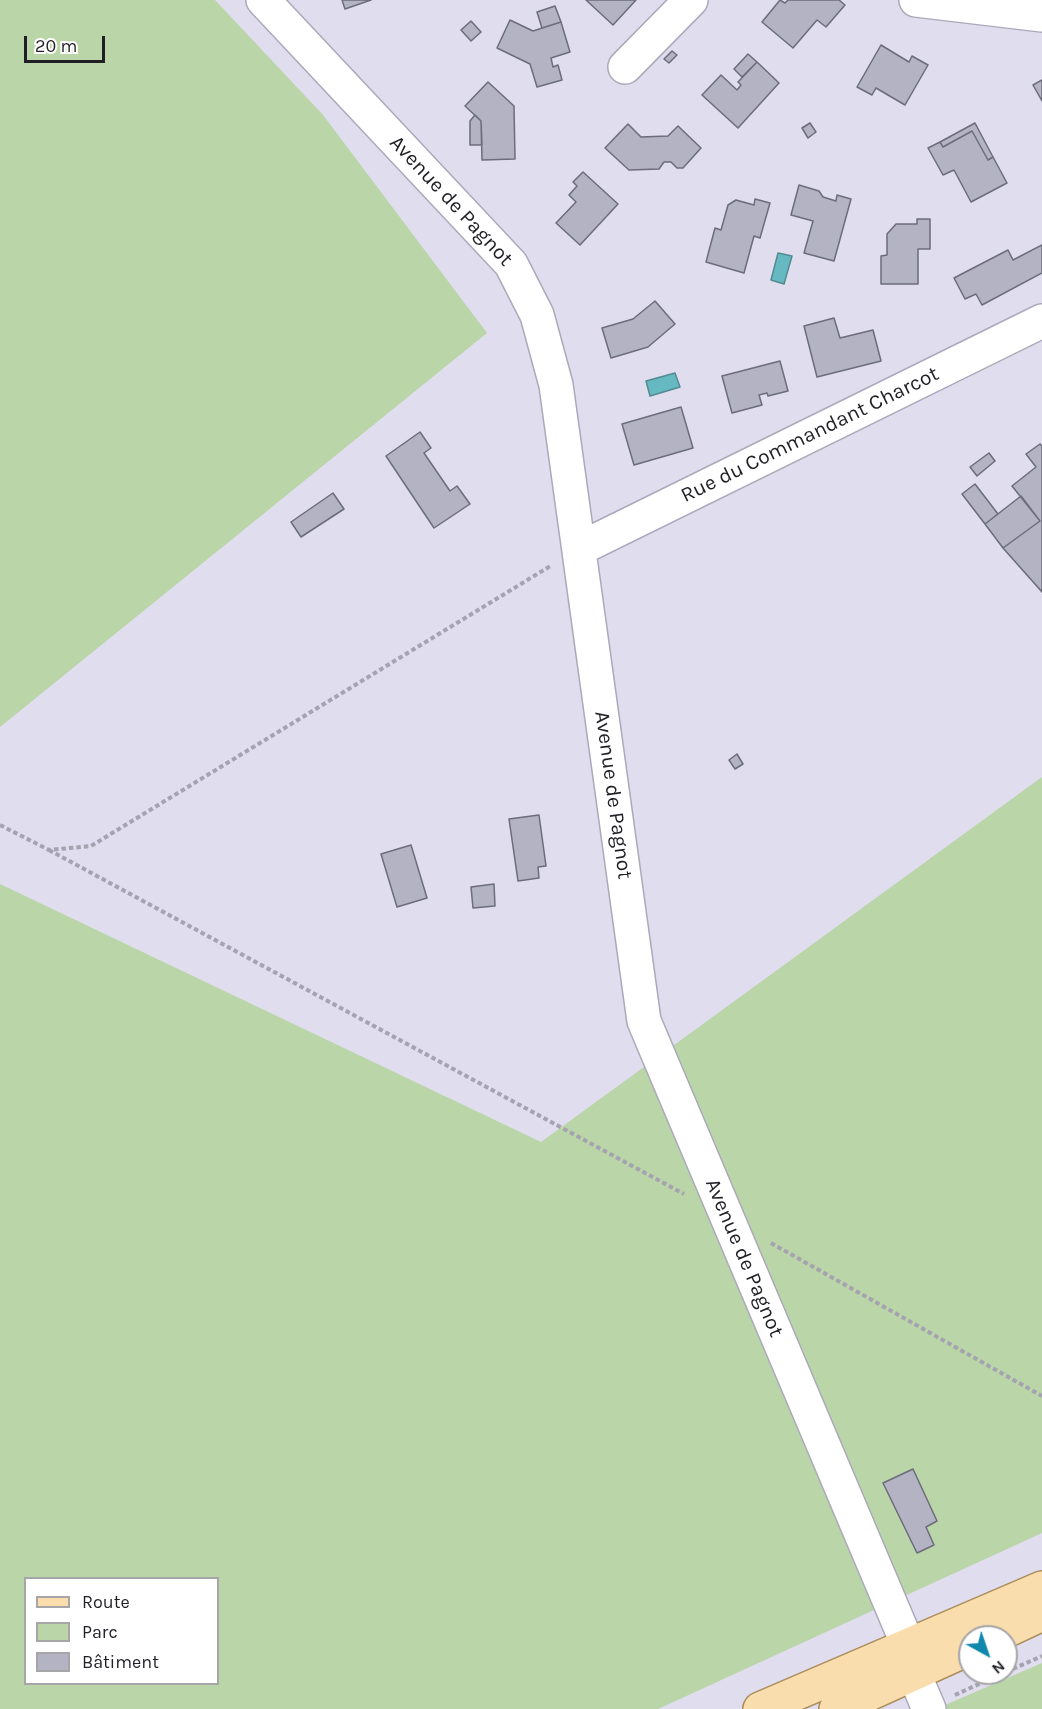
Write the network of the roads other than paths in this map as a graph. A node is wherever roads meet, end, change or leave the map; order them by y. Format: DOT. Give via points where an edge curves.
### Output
graph roads {
  1 [pos="263,0"];
  2 [pos="691,0"];
  3 [pos="916,0"];
  4 [pos="1042,15"];
  5 [pos="625,67"];
  6 [pos="1042,321"];
  7 [pos="579,549"];
  8 [pos="1042,1588"];
  9 [pos="1042,1614"];
  10 [pos="1018,1625"];
  11 [pos="958,1650"];
  12 [pos="911,1659"];
  13 [pos="940,1703"];
  14 [pos="759,1709"];
  15 [pos="836,1709"];
  1 -- 7 [label="street, Avenue de Pagnot" via="511,264 537,315 556,385"];
  2 -- 5 [label="street"];
  3 -- 4 [label="street"];
  6 -- 7 [label="street, Rue du Commandant Charcot"];
  7 -- 12 [label="street, Avenue de Pagnot" via="644,1021"];
  8 -- 12 [label="main road"];
  9 -- 10 [label="main road"];
  11 -- 12 [label="main road"];
  12 -- 13 [label="street, Avenue de Pagnot"];
  12 -- 14 [label="main road"];
  12 -- 15 [label="main road"];
}
